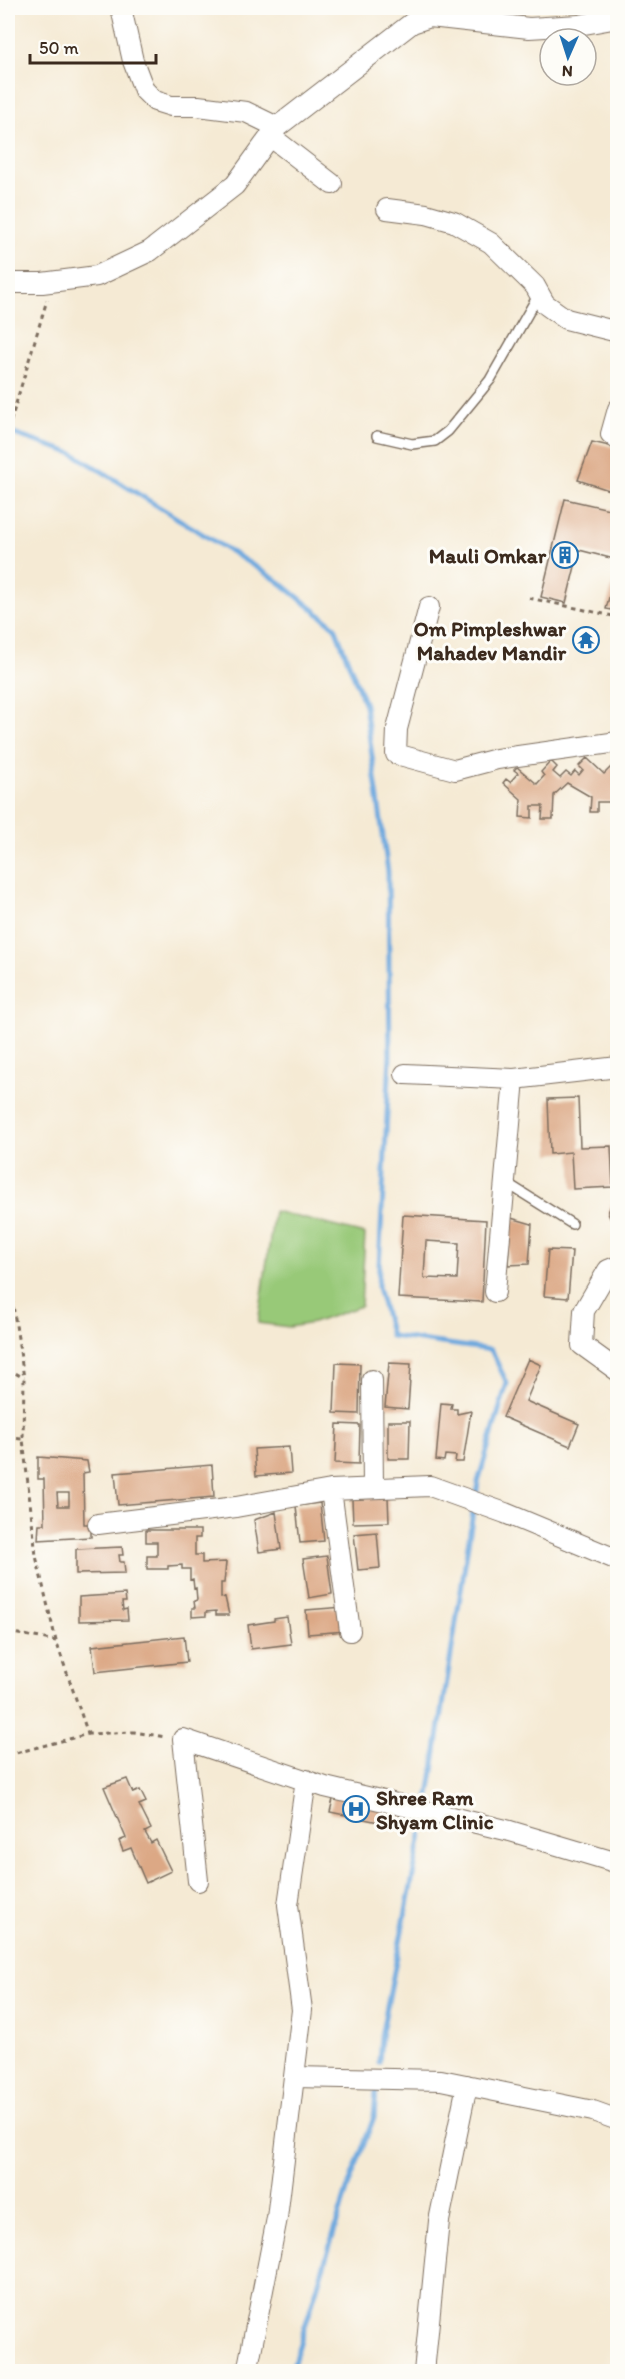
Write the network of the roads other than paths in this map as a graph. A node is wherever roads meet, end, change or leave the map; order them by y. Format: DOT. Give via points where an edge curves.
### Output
graph roads {
  1 [pos="121,8"];
  2 [pos="618,18"];
  3 [pos="274,132"];
  4 [pos="332,184"];
  5 [pos="387,209"];
  6 [pos="8,283"];
  7 [pos="540,294"];
  8 [pos="618,332"];
  9 [pos="618,409"];
  10 [pos="377,436"];
  11 [pos="618,440"];
  12 [pos="429,608"];
  13 [pos="618,742"];
  14 [pos="618,1066"];
  15 [pos="405,1074"];
  16 [pos="514,1079"];
  17 [pos="505,1182"];
  18 [pos="572,1224"];
  19 [pos="618,1266"];
  20 [pos="497,1292"];
  21 [pos="618,1371"];
  22 [pos="372,1380"];
  23 [pos="373,1488"];
  24 [pos="331,1490"];
  25 [pos="98,1524"];
  26 [pos="618,1560"];
  27 [pos="350,1631"];
  28 [pos="306,1780"];
  29 [pos="618,1863"];
  30 [pos="198,1881"];
  31 [pos="294,2077"];
  32 [pos="467,2085"];
  33 [pos="618,2120"];
  34 [pos="247,2372"];
  35 [pos="424,2372"];
  1 -- 3 [label="street" via="133,61 144,90 155,101 171,106 246,112"];
  2 -- 3 [label="street" via="529,28 430,16 412,22"];
  3 -- 4 [label="street"];
  3 -- 6 [label="street" via="235,185 150,251 97,276"];
  5 -- 7 [label="street" via="454,222 491,243"];
  7 -- 8 [label="street" via="545,304 566,319"];
  7 -- 10 [label="lane" via="490,380 448,432 435,441 412,444"];
  9 -- 11 [label="street" via="611,434"];
  12 -- 13 [label="street" via="397,729 396,754 455,770 497,759"];
  14 -- 16 [label="street"];
  15 -- 16 [label="street"];
  16 -- 17 [label="street"];
  17 -- 18 [label="lane"];
  17 -- 20 [label="street"];
  19 -- 21 [label="street" via="608,1270 584,1311 582,1346"];
  22 -- 23 [label="street"];
  23 -- 24 [label="street"];
  23 -- 26 [label="street" via="430,1485"];
  24 -- 25 [label="street" via="236,1507"];
  24 -- 27 [label="street"];
  28 -- 29 [label="street" via="510,1831"];
  28 -- 30 [label="street" via="183,1739"];
  28 -- 31 [label="street" via="288,1905 302,2010"];
  31 -- 32 [label="street" via="441,2080"];
  31 -- 34 [label="street" via="277,2218"];
  32 -- 33 [label="street" via="593,2111"];
  32 -- 35 [label="street" via="439,2221"];
}
